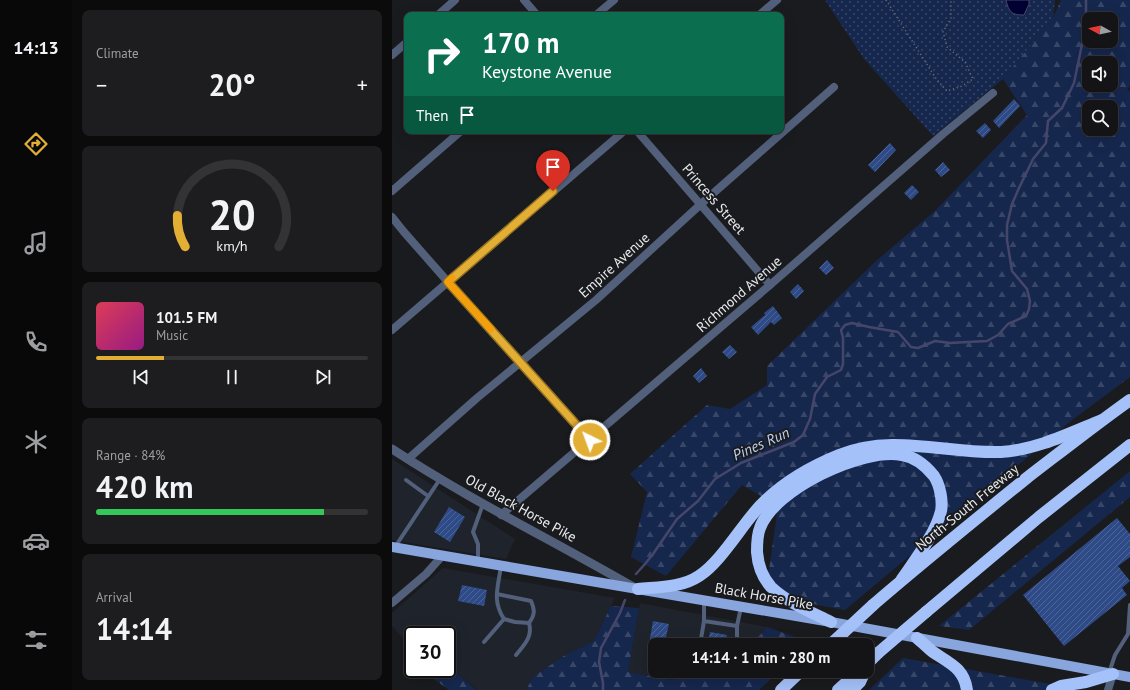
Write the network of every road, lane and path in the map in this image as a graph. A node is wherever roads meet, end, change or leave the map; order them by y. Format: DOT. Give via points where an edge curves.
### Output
graph roads {
  1 [pos="455,0"];
  2 [pos="524,0"];
  3 [pos="614,0"];
  4 [pos="777,0"];
  5 [pos="886,0"];
  6 [pos="951,0"];
  7 [pos="441,12"];
  8 [pos="534,12"];
  9 [pos="600,12"];
  10 [pos="763,12"];
  11 [pos="404,45"];
  12 [pos="392,55"];
  13 [pos="834,87"];
  14 [pos="993,93"];
  15 [pos="784,131"];
  16 [pos="458,134"];
  17 [pos="621,134"];
  18 [pos="640,134"];
  19 [pos="781,134"];
  20 [pos="392,191"];
  21 [pos="701,204"];
  22 [pos="392,216"];
  23 [pos="448,282"];
  24 [pos="770,285"];
  25 [pos="392,330"];
  26 [pos="520,362"];
  27 [pos="1130,400"];
  28 [pos="1102,420"];
  29 [pos="590,440"];
  30 [pos="1130,445"];
  31 [pos="392,449"];
  32 [pos="408,459"];
  33 [pos="440,479"];
  34 [pos="406,480"];
  35 [pos="428,496"];
  36 [pos="483,503"];
  37 [pos="502,515"];
  38 [pos="393,547"];
  39 [pos="443,555"];
  40 [pos="478,561"];
  41 [pos="501,565"];
  42 [pos="902,579"];
  43 [pos="638,589"];
  44 [pos="497,594"];
  45 [pos="704,600"];
  46 [pos="392,603"];
  47 [pos="1130,605"];
  48 [pos="741,607"];
  49 [pos="1129,612"];
  50 [pos="504,619"];
  51 [pos="704,621"];
  52 [pos="832,622"];
  53 [pos="530,624"];
  54 [pos="737,626"];
  55 [pos="701,638"];
  56 [pos="737,638"];
  57 [pos="838,638"];
  58 [pos="917,638"];
  59 [pos="484,642"];
  60 [pos="516,655"];
  61 [pos="874,659"];
  62 [pos="1111,674"];
  63 [pos="1130,677"];
  64 [pos="794,678"];
  65 [pos="851,678"];
  66 [pos="862,678"];
  67 [pos="781,690"];
  68 [pos="838,690"];
  69 [pos="852,690"];
  70 [pos="967,690"];
  71 [pos="1052,690"];
  72 [pos="1108,690"];
  1 -- 7 [label="street"];
  2 -- 8 [label="street"];
  3 -- 9 [label="street"];
  4 -- 10 [label="street"];
  5 -- 6 [label="path" via="937,80 947,91 962,86 973,78 965,62 947,47 943,32 951,18"];
  11 -- 12 [label="street"];
  13 -- 15 [label="street, Empire Avenue"];
  14 -- 24 [label="street, Richmond Avenue"];
  16 -- 20 [label="street"];
  17 -- 23 [label="street"];
  18 -- 21 [label="street, Princess Street"];
  19 -- 21 [label="street, Empire Avenue"];
  21 -- 24 [label="street, Princess Street"];
  21 -- 26 [label="street, Empire Avenue" via="596,300"];
  22 -- 23 [label="street"];
  23 -- 25 [label="street"];
  23 -- 26 [label="street"];
  24 -- 29 [label="street, Richmond Avenue"];
  26 -- 29 [label="street"];
  26 -- 32 [label="street, Empire Avenue"];
  27 -- 28 [label="highway, North-South Freeway"];
  28 -- 42 [label="highway, North-South Freeway"];
  28 -- 43 [label="highway" via="1017,450 984,452 894,444 841,454 817,465 775,492 754,513 713,564 699,576 671,586"];
  29 -- 37 [label="street, Richmond Avenue"];
  30 -- 61 [label="highway, bridge" via="1039,517"];
  31 -- 32 [label="street, Old Black Horse Pike"];
  32 -- 33 [label="street, Old Black Horse Pike"];
  33 -- 35 [label="lane"];
  33 -- 36 [label="street, Old Black Horse Pike"];
  34 -- 35 [label="lane"];
  35 -- 38 [label="lane"];
  36 -- 37 [label="street, Old Black Horse Pike"];
  36 -- 40 [label="lane" via="473,532 478,544"];
  37 -- 43 [label="street, Old Black Horse Pike"];
  38 -- 39 [label="main road, Black Horse Pike"];
  39 -- 40 [label="main road, Black Horse Pike"];
  39 -- 46 [label="street" via="426,574"];
  40 -- 41 [label="main road, Black Horse Pike"];
  41 -- 43 [label="main road, Black Horse Pike"];
  41 -- 44 [label="lane"];
  42 -- 52 [label="highway" via="938,524 942,509 940,490 929,470 903,455 883,454 860,458 833,468 803,484 781,500 760,527 757,561 762,575 785,599"];
  42 -- 57 [label="highway, North-South Freeway, bridge"];
  43 -- 45 [label="main road, Black Horse Pike"];
  44 -- 50 [label="lane" via="499,612"];
  44 -- 53 [label="lane" via="531,601 535,608"];
  45 -- 48 [label="main road, Black Horse Pike"];
  45 -- 51 [label="lane"];
  47 -- 49 [label="lane"];
  48 -- 52 [label="main road, Black Horse Pike"];
  48 -- 54 [label="lane"];
  49 -- 62 [label="lane" via="1128,634 1116,655"];
  50 -- 53 [label="lane"];
  50 -- 59 [label="lane"];
  51 -- 54 [label="lane"];
  51 -- 55 [label="lane"];
  52 -- 58 [label="main road, Black Horse Pike"];
  53 -- 60 [label="lane" via="528,640"];
  54 -- 56 [label="lane"];
  58 -- 62 [label="main road, Black Horse Pike"];
  58 -- 70 [label="highway" via="959,671 966,681"];
  62 -- 63 [label="main road, Black Horse Pike"];
  62 -- 71 [label="highway"];
  62 -- 72 [label="street"];
  64 -- 67 [label="highway"];
  65 -- 68 [label="highway"];
  66 -- 69 [label="highway"];
}
